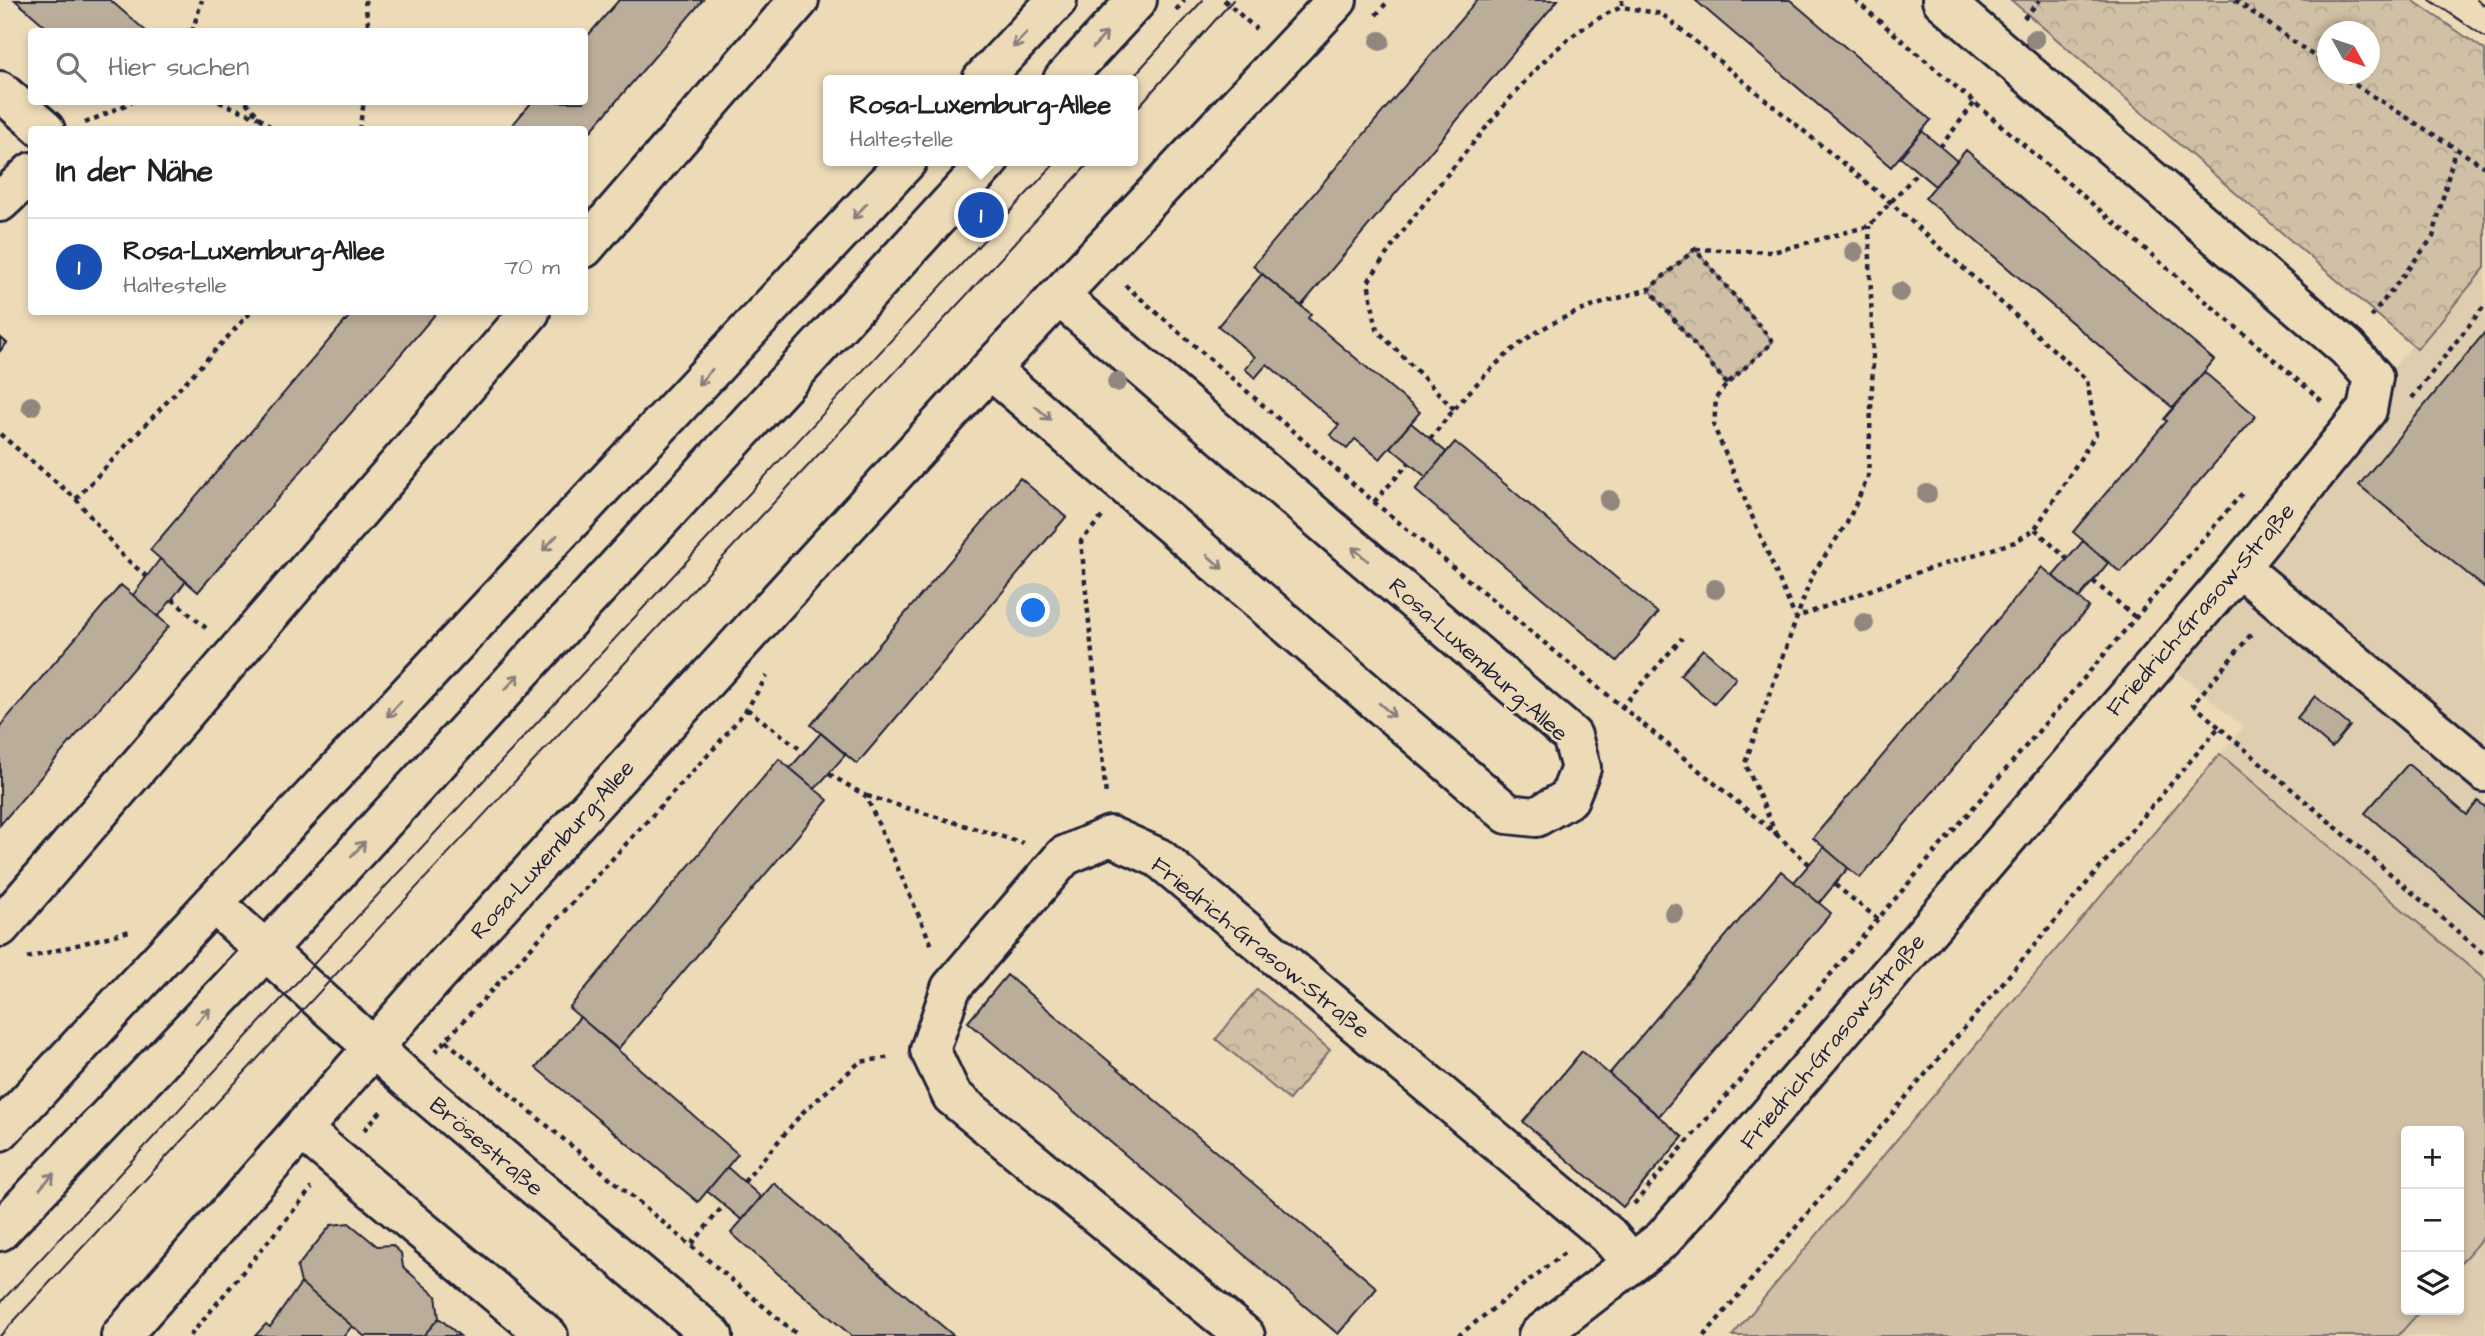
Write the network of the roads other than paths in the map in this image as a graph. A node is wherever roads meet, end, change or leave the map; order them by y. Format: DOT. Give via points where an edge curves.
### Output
graph roads {
  1 [pos="799,0"];
  2 [pos="1057,0"];
  3 [pos="1137,0"];
  4 [pos="1337,0"];
  5 [pos="1942,0"];
  6 [pos="987,75"];
  7 [pos="1068,75"];
  8 [pos="0,91"];
  9 [pos="40,126"];
  10 [pos="902,166"];
  11 [pos="984,166"];
  12 [pos="28,176"];
  13 [pos="0,202"];
  14 [pos="588,243"];
  15 [pos="1059,296"];
  16 [pos="527,315"];
  17 [pos="990,369"];
  18 [pos="2239,567"];
  19 [pos="2485,772"];
  20 [pos="213,903"];
  21 [pos="0,927"];
  22 [pos="266,950"];
  23 [pos="373,1048"];
  24 [pos="6,1110"];
  25 [pos="302,1130"];
  26 [pos="0,1231"];
  27 [pos="1620,1249"];
  28 [pos="121,1336"];
  29 [pos="548,1336"];
  30 [pos="713,1336"];
  31 [pos="1245,1336"];
  32 [pos="1538,1336"];
  1 -- 14 [label="street"];
  2 -- 6 [label="street, one-way"];
  7 -- 3 [label="street, one-way"];
  4 -- 15 [label="street, Rosa-Luxemburg-Allee"];
  5 -- 18 [label="street, Friedrich-Grasow-Straße" via="2347,348 2373,377 2367,410"];
  8 -- 9 [label="street"];
  10 -- 20 [label="street, one-way"];
  22 -- 11 [label="street, one-way"];
  12 -- 13 [label="street"];
  15 -- 17 [label="street, Rosa-Luxemburg-Allee"];
  17 -- 15 [label="street, Rosa-Luxemburg-Allee, one-way" via="1508,814 1536,817 1569,798 1581,768 1572,736"];
  16 -- 21 [label="street"];
  17 -- 23 [label="street, Rosa-Luxemburg-Allee"];
  18 -- 19 [label="street"];
  18 -- 27 [label="street, Friedrich-Grasow-Straße" via="1663,1239"];
  20 -- 22 [label="street"];
  20 -- 24 [label="street"];
  22 -- 23 [label="street, Brösestraße"];
  26 -- 22 [label="street, one-way"];
  23 -- 25 [label="street, Rosa-Luxemburg-Allee"];
  23 -- 30 [label="street, Brösestraße"];
  25 -- 28 [label="street, Rosa-Luxemburg-Allee"];
  25 -- 29 [label="street"];
  27 -- 31 [label="street, Friedrich-Grasow-Straße" via="1159,858 1110,836 1064,856 951,988 930,1050 952,1097"];
  27 -- 32 [label="street, Friedrich-Grasow-Straße"];
}
